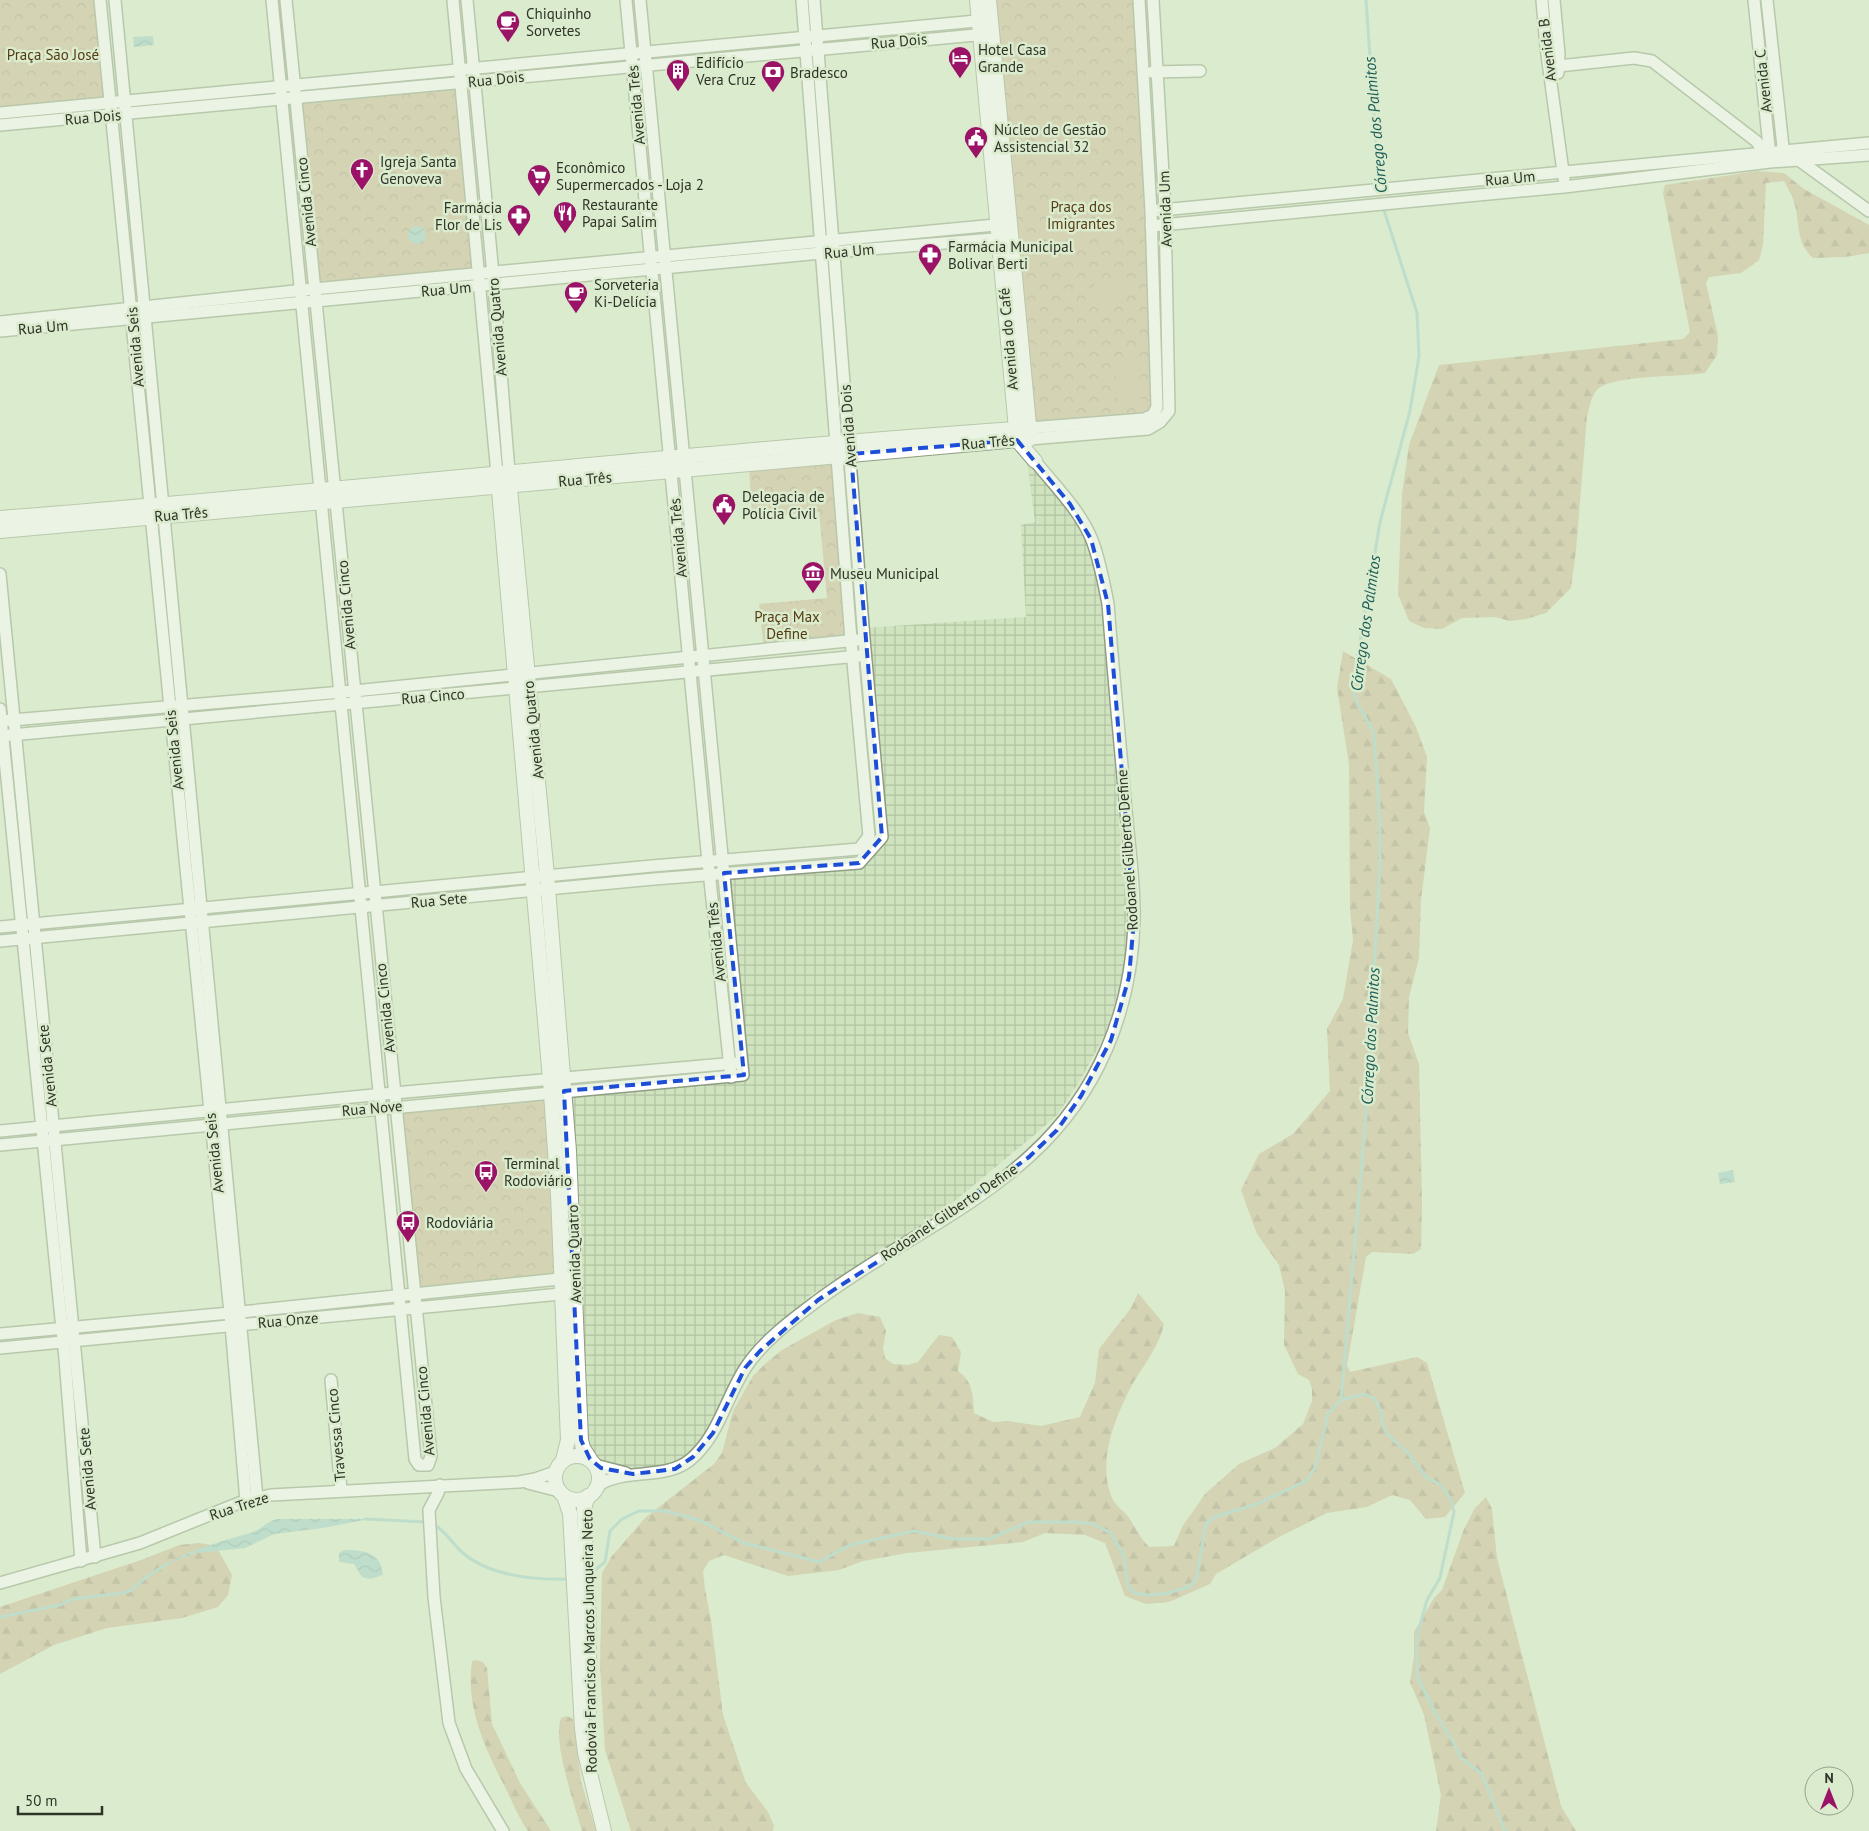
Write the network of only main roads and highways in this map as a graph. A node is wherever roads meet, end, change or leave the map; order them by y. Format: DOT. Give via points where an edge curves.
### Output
graph roads {
  1 [pos="977,0"];
  2 [pos="989,0"];
  3 [pos="986,27"];
  4 [pos="1023,434"];
  5 [pos="1035,461"];
  6 [pos="503,480"];
  7 [pos="157,511"];
  8 [pos="0,518"];
  9 [pos="0,531"];
  10 [pos="557,1085"];
  11 [pos="571,1345"];
  12 [pos="572,1367"];
  13 [pos="563,1460"];
  14 [pos="592,1462"];
  15 [pos="593,1491"];
  16 [pos="561,1493"];
  17 [pos="581,1593"];
  18 [pos="604,1831"];
  1 -- 3 [label="main road, Avenida do Café"];
  2 -- 3 [label="main road, Avenida do Café"];
  3 -- 4 [label="main road, Avenida do Café"];
  4 -- 5 [label="main road, Rodoanel Gilberto Define"];
  4 -- 6 [label="main road, Rua Três"];
  6 -- 7 [label="main road, Rua Três"];
  6 -- 10 [label="main road, Avenida Quatro"];
  7 -- 8 [label="main road, Rua Três"];
  7 -- 9 [label="main road, Rua Três"];
  10 -- 11 [label="main road, Avenida Quatro" via="561,1294"];
  10 -- 11 [label="main road, Avenida Quatro" via="576,1278"];
  11 -- 12 [label="main road, Avenida Quatro"];
  12 -- 13 [label="main road, Avenida Quatro" via="568,1440"];
  12 -- 14 [label="main road, Avenida Quatro" via="581,1440"];
  13 -- 14 [label="main road" via="575,1455"];
  13 -- 16 [label="main road" via="555,1472 556,1485"];
  14 -- 15 [label="main road" via="599,1478"];
  15 -- 16 [label="main road" via="578,1500"];
  15 -- 17 [label="main road, Rodovia Francisco Marcos Junqueira Neto" via="584,1508"];
  16 -- 17 [label="main road, Rodovia Francisco Marcos Junqueira Neto" via="569,1507"];
  17 -- 18 [label="main road, Rodovia Francisco Marcos Junqueira Neto" via="592,1785"];
}
